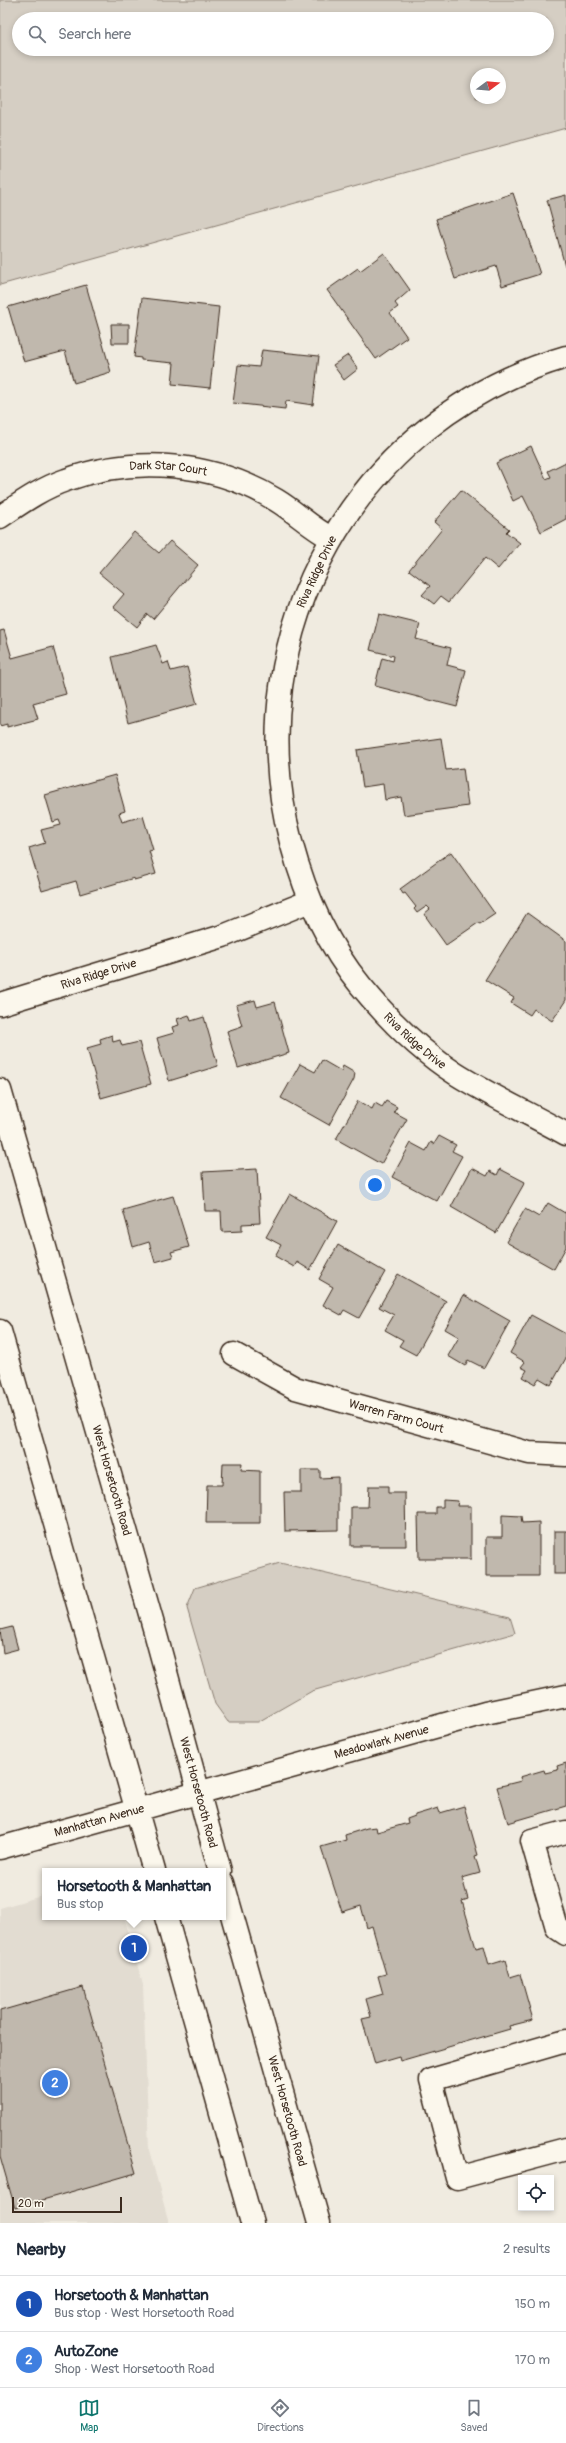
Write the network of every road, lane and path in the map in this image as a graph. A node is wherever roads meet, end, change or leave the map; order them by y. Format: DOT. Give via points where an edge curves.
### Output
graph roads {
  1 [pos="566,357"];
  2 [pos="0,517"];
  3 [pos="331,538"];
  4 [pos="310,901"];
  5 [pos="0,1004"];
  6 [pos="0,1090"];
  7 [pos="566,1134"];
  8 [pos="0,1331"];
  9 [pos="234,1354"];
  10 [pos="566,1455"];
  11 [pos="566,1696"];
  12 [pos="198,1794"];
  13 [pos="136,1810"];
  14 [pos="566,1832"];
  15 [pos="0,1848"];
  16 [pos="153,1868"];
  17 [pos="219,1868"];
  18 [pos="226,1894"];
  19 [pos="167,1920"];
  20 [pos="566,1934"];
  21 [pos="566,2041"];
  22 [pos="566,2149"];
  23 [pos="252,2223"];
  24 [pos="319,2223"];
  1 -- 3 [label="street, Riva Ridge Drive" via="535,366 484,389 432,424 385,466 350,509"];
  2 -- 3 [label="street, Dark Star Court" via="28,498 66,480 115,468 157,465 207,471 231,479 276,500 316,531"];
  3 -- 4 [label="street, Riva Ridge Drive" via="301,602 288,641 279,696 276,745 282,808 300,875"];
  4 -- 5 [label="street, Riva Ridge Drive" via="223,936"];
  4 -- 7 [label="street, Riva Ridge Drive" via="326,932 360,985 407,1036 455,1073"];
  6 -- 12 [label="street, West Horsetooth Road" via="154,1628"];
  8 -- 13 [label="street"];
  9 -- 10 [label="street, Warren Farm Court" via="295,1388 530,1453"];
  11 -- 12 [label="street, Meadowlark Avenue" via="485,1713"];
  12 -- 13 [label="street, Manhattan Avenue"];
  12 -- 17 [label="street, West Horsetooth Road"];
  13 -- 15 [label="street, Manhattan Avenue"];
  13 -- 16 [label="street"];
  14 -- 20 [label="street" via="532,1841 557,1928"];
  18 -- 24 [label="street, West Horsetooth Road"];
  19 -- 23 [label="street"];
  21 -- 22 [label="street" via="431,2080 457,2178"];
}
